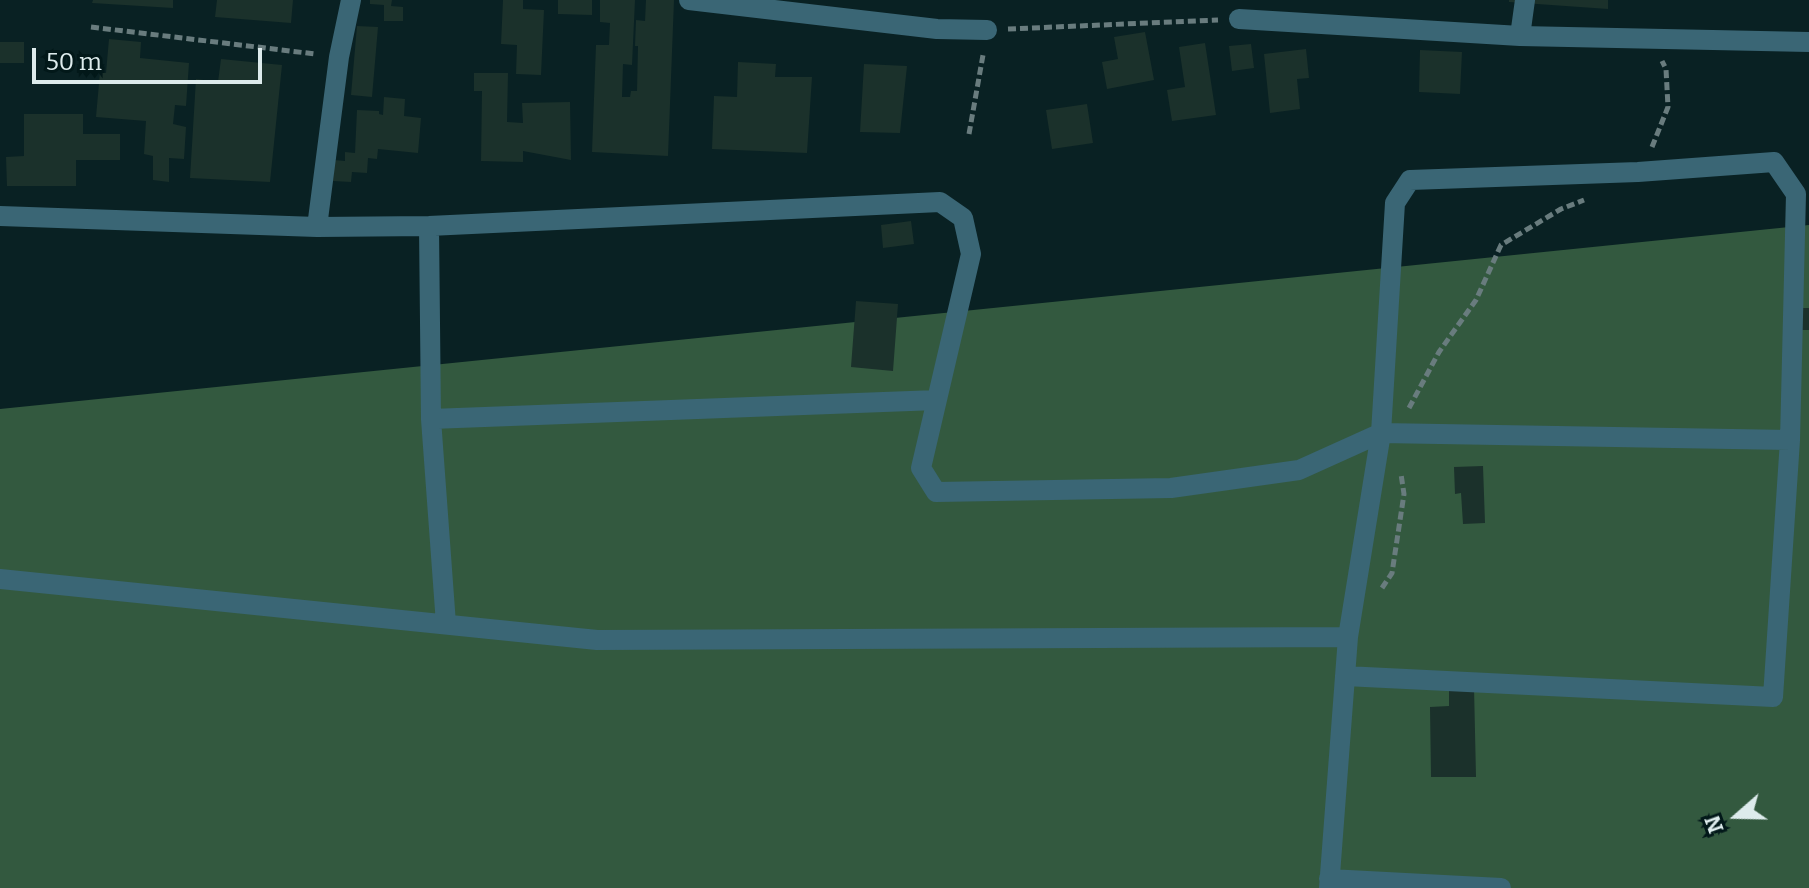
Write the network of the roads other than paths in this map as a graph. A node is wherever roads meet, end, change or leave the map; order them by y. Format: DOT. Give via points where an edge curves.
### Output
graph roads {
  1 [pos="351,0"];
  2 [pos="1525,0"];
  3 [pos="700,1"];
  4 [pos="1239,19"];
  5 [pos="987,30"];
  6 [pos="1520,36"];
  7 [pos="1809,42"];
  8 [pos="0,216"];
  9 [pos="429,226"];
  10 [pos="317,227"];
  11 [pos="937,400"];
  12 [pos="431,419"];
  13 [pos="1388,433"];
  14 [pos="1790,440"];
  15 [pos="0,579"];
  16 [pos="446,624"];
  17 [pos="1348,637"];
  18 [pos="1345,676"];
  19 [pos="1329,883"];
  20 [pos="1501,888"];
  1 -- 10 [label="street"];
  2 -- 6 [label="street"];
  3 -- 5 [label="street" via="937,29"];
  4 -- 6 [label="street"];
  6 -- 7 [label="street"];
  8 -- 10 [label="street"];
  9 -- 10 [label="street"];
  9 -- 11 [label="street" via="940,202 963,218 971,254"];
  9 -- 12 [label="street"];
  11 -- 12 [label="street"];
  11 -- 13 [label="street" via="921,468 936,492 1171,488 1299,470"];
  12 -- 16 [label="street"];
  13 -- 14 [label="street"];
  13 -- 14 [label="street" via="1395,203 1410,180 1774,162 1796,194"];
  13 -- 17 [label="street"];
  14 -- 18 [label="street" via="1773,697"];
  15 -- 16 [label="street"];
  16 -- 17 [label="street" via="597,640"];
  17 -- 18 [label="street"];
  18 -- 19 [label="street"];
  19 -- 20 [label="street"];
}
